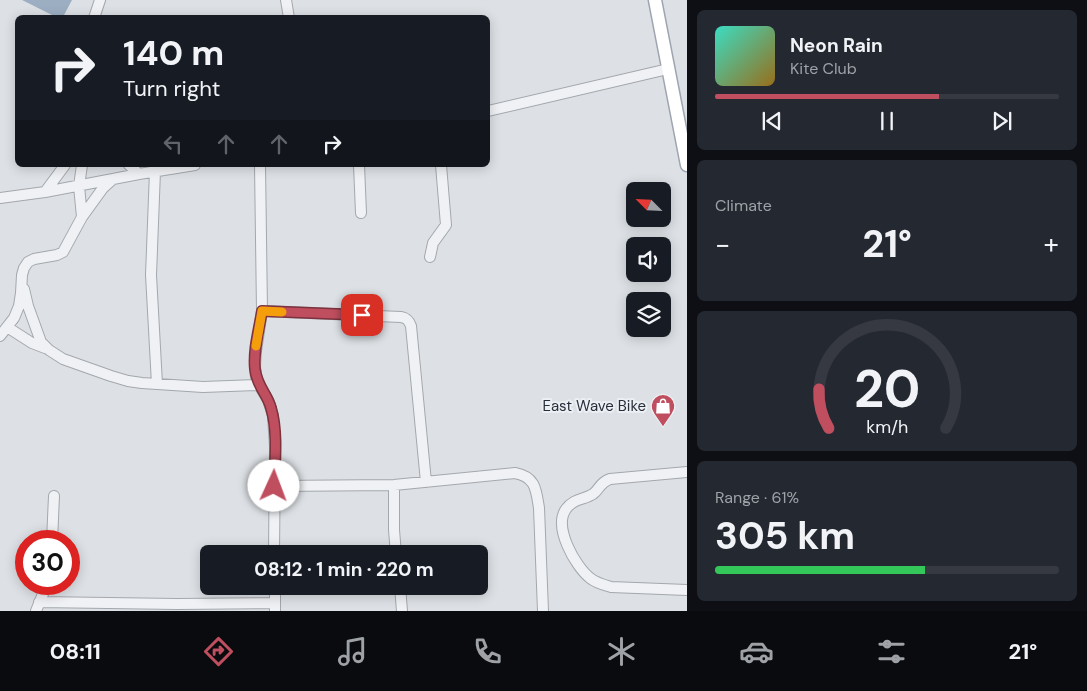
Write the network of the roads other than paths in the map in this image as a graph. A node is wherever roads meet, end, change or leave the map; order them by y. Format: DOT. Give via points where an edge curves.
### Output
graph roads {
  1 [pos="100,0"];
  2 [pos="286,0"];
  3 [pos="655,0"];
  4 [pos="95,15"];
  5 [pos="288,15"];
  6 [pos="668,69"];
  7 [pos="490,111"];
  8 [pos="687,165"];
  9 [pos="64,167"];
  10 [pos="82,167"];
  11 [pos="131,167"];
  12 [pos="182,167"];
  13 [pos="260,167"];
  14 [pos="359,167"];
  15 [pos="441,167"];
  16 [pos="155,171"];
  17 [pos="139,174"];
  18 [pos="113,179"];
  19 [pos="79,186"];
  20 [pos="45,192"];
  21 [pos="0,198"];
  22 [pos="361,213"];
  23 [pos="82,217"];
  24 [pos="430,257"];
  25 [pos="22,283"];
  26 [pos="262,311"];
  27 [pos="7,327"];
  28 [pos="0,336"];
  29 [pos="49,350"];
  30 [pos="157,384"];
  31 [pos="259,385"];
  32 [pos="687,472"];
  33 [pos="426,482"];
  34 [pos="274,486"];
  35 [pos="394,486"];
  36 [pos="54,496"];
  37 [pos="52,530"];
  38 [pos="274,545"];
  39 [pos="395,545"];
  40 [pos="687,590"];
  41 [pos="43,595"];
  42 [pos="401,595"];
  43 [pos="38,607"];
  44 [pos="275,607"];
  45 [pos="178,608"];
  46 [pos="402,611"];
  47 [pos="543,611"];
  1 -- 4 [label="street"];
  2 -- 5 [label="street"];
  3 -- 6 [label="main road"];
  6 -- 7 [label="street"];
  6 -- 8 [label="main road"];
  9 -- 20 [label="street"];
  10 -- 19 [label="street"];
  11 -- 17 [label="street"];
  12 -- 16 [label="street"];
  13 -- 26 [label="street"];
  14 -- 22 [label="street"];
  15 -- 24 [label="street" via="446,225 433,243"];
  16 -- 17 [label="street"];
  16 -- 30 [label="street" via="151,275"];
  17 -- 18 [label="street"];
  18 -- 19 [label="street"];
  18 -- 23 [label="street"];
  19 -- 20 [label="street"];
  19 -- 23 [label="street"];
  20 -- 21 [label="street"];
  23 -- 25 [label="street" via="63,252 28,262"];
  25 -- 27 [label="street" via="14,318"];
  25 -- 29 [label="street" via="40,342"];
  26 -- 31 [label="street" via="255,366"];
  26 -- 33 [label="street" via="406,318 411,326"];
  27 -- 28 [label="street"];
  27 -- 29 [label="street"];
  29 -- 30 [label="street" via="63,359 111,376"];
  30 -- 31 [label="street" via="202,387"];
  31 -- 34 [label="street" via="273,416"];
  32 -- 40 [label="street" via="604,481 592,495 572,503 565,510 563,530 580,567 600,584"];
  33 -- 35 [label="street"];
  33 -- 47 [label="street" via="515,473 533,482 539,508"];
  34 -- 35 [label="street"];
  34 -- 38 [label="street"];
  35 -- 39 [label="street"];
  36 -- 37 [label="street"];
  41 -- 43 [label="street"];
  42 -- 46 [label="street"];
  43 -- 45 [label="street"];
  44 -- 45 [label="street"];
}
